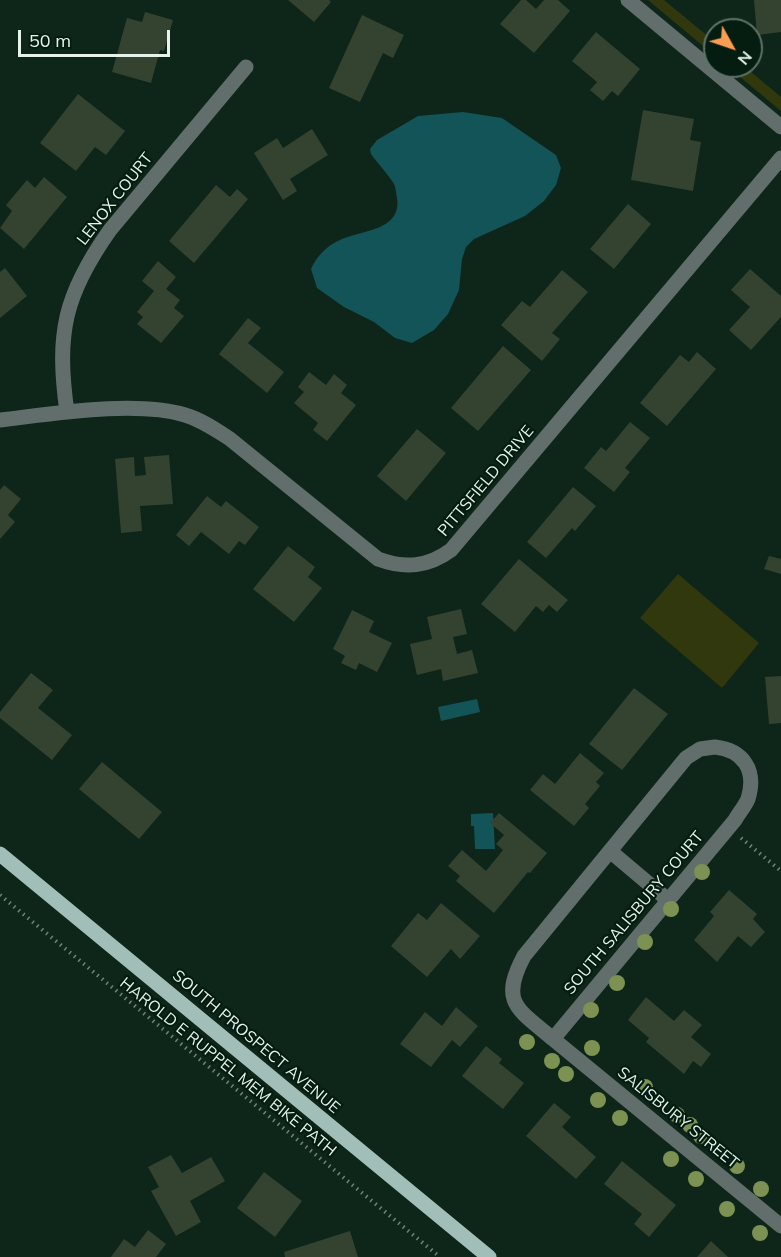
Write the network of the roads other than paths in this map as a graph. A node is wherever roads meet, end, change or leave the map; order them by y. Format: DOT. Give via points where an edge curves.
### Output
graph roads {
  1 [pos="628,0"];
  2 [pos="246,67"];
  3 [pos="781,127"];
  4 [pos="781,158"];
  5 [pos="67,412"];
  6 [pos="0,420"];
  7 [pos="610,851"];
  8 [pos="0,854"];
  9 [pos="668,900"];
  10 [pos="553,1039"];
  11 [pos="781,1226"];
  12 [pos="489,1257"];
  1 -- 3 [label="street"];
  2 -- 5 [label="street, LENOX COURT" via="93,255 75,290 64,324 62,356"];
  4 -- 5 [label="street, PITTSFIELD DRIVE" via="451,550 428,563 395,565 378,559 209,425 164,411"];
  5 -- 6 [label="street, PITTSFIELD DRIVE"];
  7 -- 9 [label="street"];
  7 -- 9 [label="street, SOUTH SALISBURY COURT" via="686,758 700,749 715,747 736,753 749,770 747,801"];
  7 -- 10 [label="street, SOUTH SALISBURY COURT" via="524,956 513,975 511,987 520,1011"];
  8 -- 12 [label="main road, SOUTH PROSPECT AVENUE"];
  9 -- 10 [label="street, SOUTH SALISBURY COURT"];
  10 -- 11 [label="street, SALISBURY STREET"];
}
